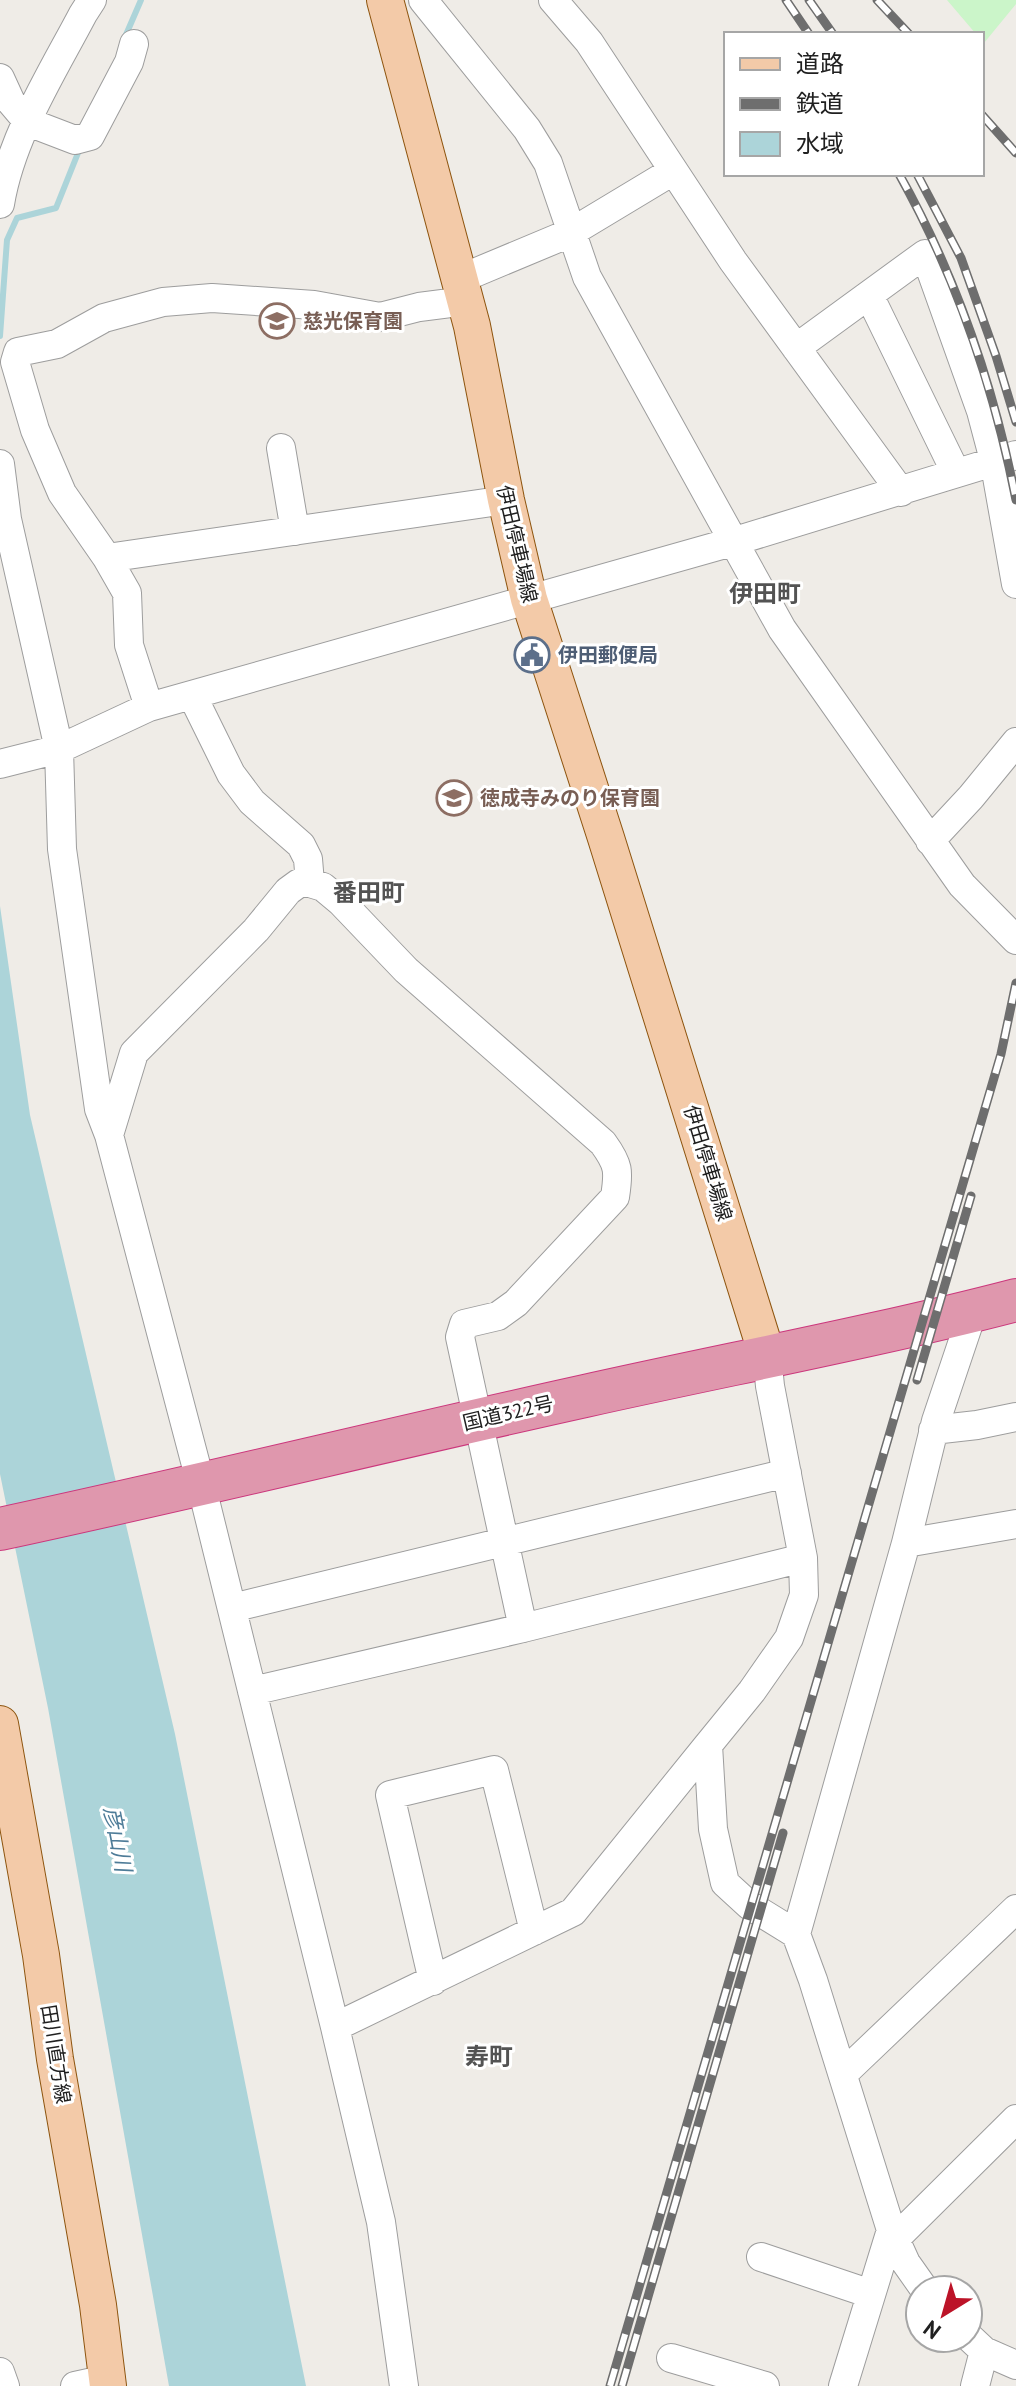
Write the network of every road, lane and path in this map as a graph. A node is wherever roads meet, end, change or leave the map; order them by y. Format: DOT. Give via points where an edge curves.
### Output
graph roads {
  1 [pos="92,0"];
  2 [pos="385,0"];
  3 [pos="423,0"];
  4 [pos="553,0"];
  5 [pos="134,44"];
  6 [pos="10,99"];
  7 [pos="663,177"];
  8 [pos="0,204"];
  9 [pos="570,233"];
  10 [pos="463,290"];
  11 [pos="869,295"];
  12 [pos="796,348"];
  13 [pos="9,360"];
  14 [pos="281,448"];
  15 [pos="1005,457"];
  16 [pos="0,464"];
  17 [pos="956,473"];
  18 [pos="901,492"];
  19 [pos="506,500"];
  20 [pos="295,531"];
  21 [pos="732,542"];
  22 [pos="107,558"];
  23 [pos="1016,584"];
  24 [pos="529,599"];
  25 [pos="192,695"];
  26 [pos="149,707"];
  27 [pos="1016,742"];
  28 [pos="52,750"];
  29 [pos="0,764"];
  30 [pos="930,841"];
  31 [pos="310,883"];
  32 [pos="1016,940"];
  33 [pos="109,1135"];
  34 [pos="1016,1300"];
  35 [pos="973,1311"];
  36 [pos="767,1355"];
  37 [pos="1016,1417"];
  38 [pos="478,1420"];
  39 [pos="933,1430"];
  40 [pos="787,1473"];
  41 [pos="191,1487"];
  42 [pos="1016,1524"];
  43 [pos="0,1529"];
  44 [pos="504,1541"];
  45 [pos="906,1543"];
  46 [pos="803,1558"];
  47 [pos="232,1608"];
  48 [pos="523,1628"];
  49 [pos="252,1691"];
  50 [pos="0,1724"];
  51 [pos="708,1745"];
  52 [pos="1016,1909"];
  53 [pos="534,1931"];
  54 [pos="796,1934"];
  55 [pos="433,1981"];
  56 [pos="335,2027"];
  57 [pos="843,2074"];
  58 [pos="1016,2119"];
  59 [pos="893,2235"];
  60 [pos="761,2257"];
  61 [pos="914,2274"];
  62 [pos="871,2294"];
  63 [pos="984,2348"];
  64 [pos="976,2354"];
  65 [pos="671,2358"];
  66 [pos="1016,2365"];
  67 [pos="0,2372"];
  68 [pos="97,2384"];
  69 [pos="5,2386"];
  70 [pos="404,2386"];
  71 [pos="765,2386"];
  72 [pos="843,2386"];
  73 [pos="975,2386"];
  1 -- 6 [label="street"];
  2 -- 10 [label="main road, 伊田停車場線"];
  3 -- 9 [label="street" via="527,129 548,163"];
  4 -- 12 [label="street" via="589,42"];
  5 -- 6 [label="street" via="90,136 75,140"];
  6 -- 8 [label="street"];
  7 -- 9 [label="street"];
  9 -- 10 [label="street"];
  9 -- 21 [label="street" via="594,289"];
  10 -- 13 [label="street" via="380,317 314,305 212,298 163,302 104,318 57,344 18,352"];
  10 -- 19 [label="main road, 伊田停車場線"];
  11 -- 12 [label="street"];
  11 -- 15 [label="street" via="925,254 981,411"];
  11 -- 17 [label="street"];
  12 -- 18 [label="street"];
  13 -- 22 [label="street" via="62,493"];
  14 -- 20 [label="street"];
  15 -- 17 [label="street"];
  15 -- 23 [label="street"];
  16 -- 28 [label="street"];
  17 -- 18 [label="street"];
  18 -- 21 [label="street"];
  19 -- 20 [label="street"];
  19 -- 24 [label="main road, 伊田停車場線"];
  20 -- 22 [label="street"];
  21 -- 24 [label="street"];
  21 -- 30 [label="street" via="782,629"];
  22 -- 26 [label="street" via="127,593 129,645"];
  24 -- 25 [label="street"];
  24 -- 36 [label="main road, 伊田停車場線"];
  25 -- 26 [label="street"];
  25 -- 31 [label="street" via="231,774 252,802 301,845"];
  26 -- 28 [label="street"];
  27 -- 30 [label="street"];
  28 -- 29 [label="street"];
  28 -- 33 [label="street" via="99,1109"];
  30 -- 32 [label="street" via="962,885"];
  31 -- 33 [label="street" via="288,891 134,1053"];
  31 -- 38 [label="street" via="341,902 406,970 603,1143 616,1161 615,1197 516,1303 498,1316 464,1324 460,1337"];
  33 -- 41 [label="street"];
  34 -- 35 [label="highway, 国道322号"];
  35 -- 36 [label="highway, 国道322号"];
  35 -- 39 [label="street"];
  36 -- 38 [label="highway, 国道322号"];
  36 -- 40 [label="street"];
  37 -- 39 [label="street"];
  38 -- 41 [label="highway, 国道322号"];
  38 -- 44 [label="street"];
  39 -- 45 [label="street"];
  40 -- 44 [label="street"];
  40 -- 46 [label="street"];
  41 -- 43 [label="highway, 国道322号"];
  41 -- 47 [label="street"];
  42 -- 45 [label="street"];
  44 -- 47 [label="street"];
  44 -- 48 [label="street"];
  45 -- 54 [label="street"];
  46 -- 48 [label="street"];
  46 -- 51 [label="street" via="804,1595 789,1638"];
  47 -- 49 [label="street"];
  48 -- 49 [label="street"];
  49 -- 56 [label="street"];
  50 -- 68 [label="main road, 田川直方線" via="98,2305"];
  51 -- 53 [label="street" via="573,1912"];
  51 -- 54 [label="street" via="713,1829 725,1883"];
  52 -- 57 [label="street"];
  53 -- 55 [label="street"];
  53 -- 55 [label="street" via="494,1770 390,1795"];
  54 -- 57 [label="street"];
  55 -- 56 [label="street"];
  56 -- 70 [label="street" via="381,2222"];
  57 -- 59 [label="street"];
  58 -- 59 [label="street"];
  59 -- 61 [label="street"];
  59 -- 62 [label="street"];
  60 -- 62 [label="street"];
  62 -- 72 [label="street"];
  63 -- 66 [label="street"];
  64 -- 73 [label="street"];
  65 -- 71 [label="street"];
  67 -- 69 [label="street"];
}
